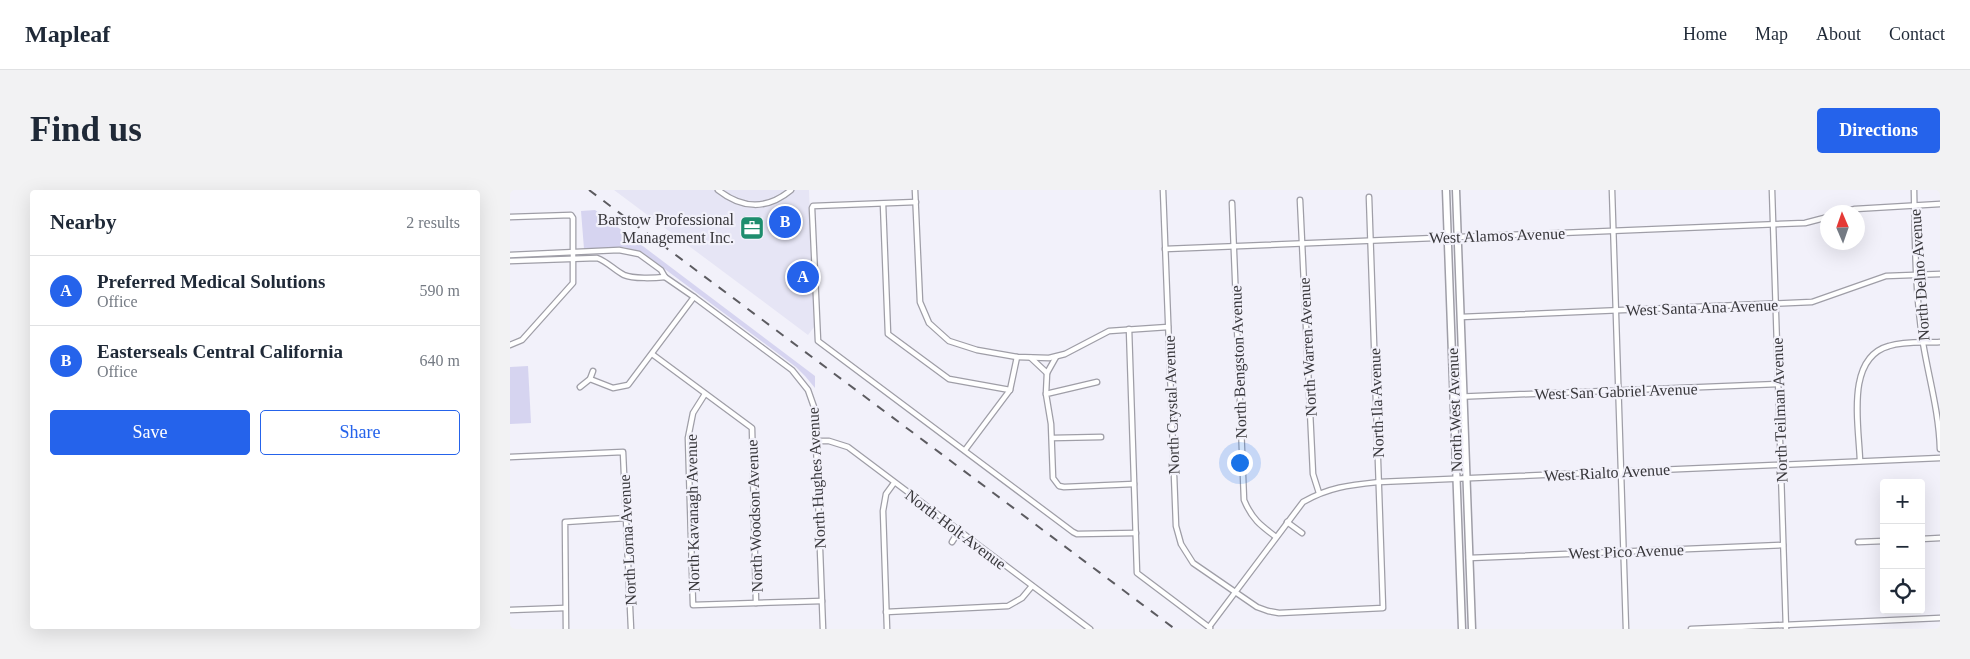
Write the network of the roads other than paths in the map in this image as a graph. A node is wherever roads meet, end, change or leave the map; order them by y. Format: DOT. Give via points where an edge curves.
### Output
graph roads {
  1 [pos="718,190"];
  2 [pos="791,190"];
  3 [pos="915,190"];
  4 [pos="1163,190"];
  5 [pos="1446,190"];
  6 [pos="1456,190"];
  7 [pos="1612,190"];
  8 [pos="1772,190"];
  9 [pos="1914,190"];
  10 [pos="1369,197"];
  11 [pos="1300,200"];
  12 [pos="916,202"];
  13 [pos="1232,203"];
  14 [pos="882,204"];
  15 [pos="1940,204"];
  16 [pos="1914,206"];
  17 [pos="1865,208"];
  18 [pos="510,217"];
  19 [pos="1820,219"];
  20 [pos="1773,224"];
  21 [pos="1614,230"];
  22 [pos="1448,237"];
  23 [pos="1458,237"];
  24 [pos="1370,240"];
  25 [pos="1302,243"];
  26 [pos="1233,246"];
  27 [pos="1166,249"];
  28 [pos="605,251"];
  29 [pos="574,252"];
  30 [pos="510,255"];
  31 [pos="573,258"];
  32 [pos="604,260"];
  33 [pos="510,261"];
  34 [pos="1917,274"];
  35 [pos="1940,274"];
  36 [pos="665,277"];
  37 [pos="694,297"];
  38 [pos="1775,304"];
  39 [pos="1616,310"];
  40 [pos="1461,316"];
  41 [pos="1168,327"];
  42 [pos="1129,329"];
  43 [pos="1940,342"];
  44 [pos="1923,343"];
  45 [pos="510,345"];
  46 [pos="652,354"];
  47 [pos="1017,357"];
  48 [pos="1030,357"];
  49 [pos="1056,357"];
  50 [pos="593,371"];
  51 [pos="1047,373"];
  52 [pos="590,379"];
  53 [pos="1097,382"];
  54 [pos="1778,384"];
  55 [pos="580,387"];
  56 [pos="1010,390"];
  57 [pos="1618,391"];
  58 [pos="705,394"];
  59 [pos="1046,394"];
  60 [pos="1463,396"];
  61 [pos="1453,397"];
  62 [pos="1939,410"];
  63 [pos="1101,436"];
  64 [pos="1052,438"];
  65 [pos="817,441"];
  66 [pos="1940,448"];
  67 [pos="965,450"];
  68 [pos="510,457"];
  69 [pos="1940,458"];
  70 [pos="1860,461"];
  71 [pos="1781,464"];
  72 [pos="1621,471"];
  73 [pos="1456,478"];
  74 [pos="1466,478"];
  75 [pos="1379,482"];
  76 [pos="894,483"];
  77 [pos="1134,484"];
  78 [pos="1319,493"];
  79 [pos="626,518"];
  80 [pos="1287,522"];
  81 [pos="959,531"];
  82 [pos="1136,533"];
  83 [pos="1302,533"];
  84 [pos="1276,537"];
  85 [pos="1940,538"];
  86 [pos="1925,539"];
  87 [pos="1880,541"];
  88 [pos="952,542"];
  89 [pos="1858,542"];
  90 [pos="1783,545"];
  91 [pos="1624,552"];
  92 [pos="1469,558"];
  93 [pos="1032,586"];
  94 [pos="1236,592"];
  95 [pos="822,601"];
  96 [pos="756,604"];
  97 [pos="565,608"];
  98 [pos="1384,608"];
  99 [pos="510,610"];
  100 [pos="886,612"];
  101 [pos="1940,618"];
  102 [pos="1786,627"];
  103 [pos="1210,628"];
  104 [pos="566,629"];
  105 [pos="631,629"];
  106 [pos="823,629"];
  107 [pos="887,629"];
  108 [pos="1090,629"];
  109 [pos="1462,629"];
  110 [pos="1472,629"];
  111 [pos="1626,629"];
  112 [pos="1691,629"];
  1 -- 2 [label="street" via="731,200 765,204"];
  3 -- 12 [label="street"];
  4 -- 27 [label="street, North Crystal Avenue"];
  5 -- 22 [label="main road, North West Avenue"];
  6 -- 23 [label="main road, North West Avenue"];
  7 -- 21 [label="street"];
  8 -- 20 [label="street, North Teilman Avenue"];
  9 -- 16 [label="street, North Delno Avenue"];
  10 -- 24 [label="street, North Ila Avenue"];
  11 -- 25 [label="street, North Warren Avenue"];
  12 -- 14 [label="street"];
  12 -- 47 [label="street" via="920,302 929,323 949,341"];
  13 -- 26 [label="street, North Bengston Avenue"];
  14 -- 56 [label="street" via="888,334 949,379"];
  14 -- 67 [label="street" via="812,208 818,341"];
  15 -- 16 [label="street"];
  16 -- 17 [label="street"];
  16 -- 34 [label="street, North Delno Avenue"];
  18 -- 29 [label="street" via="571,215"];
  19 -- 20 [label="street, West Alamos Avenue"];
  20 -- 21 [label="street, West Alamos Avenue"];
  20 -- 38 [label="street, North Teilman Avenue"];
  21 -- 23 [label="street, West Alamos Avenue"];
  21 -- 39 [label="street"];
  22 -- 23 [label="street, West Alamos Avenue"];
  22 -- 24 [label="street, West Alamos Avenue"];
  22 -- 61 [label="main road, North West Avenue"];
  23 -- 40 [label="main road, North West Avenue"];
  24 -- 25 [label="street, West Alamos Avenue"];
  24 -- 75 [label="street, North Ila Avenue"];
  25 -- 26 [label="street, West Alamos Avenue"];
  25 -- 78 [label="street, North Warren Avenue" via="1313,474"];
  26 -- 27 [label="street, West Alamos Avenue"];
  26 -- 84 [label="street, North Bengston Avenue" via="1244,500 1251,515"];
  27 -- 41 [label="street, North Crystal Avenue"];
  28 -- 29 [label="street"];
  28 -- 32 [label="street"];
  28 -- 36 [label="street" via="625,250 639,254 661,270"];
  29 -- 30 [label="street"];
  29 -- 31 [label="street"];
  31 -- 32 [label="street"];
  31 -- 33 [label="street"];
  31 -- 45 [label="street" via="573,283 522,340"];
  32 -- 36 [label="street" via="630,277"];
  34 -- 35 [label="street, West Santa Ana Avenue"];
  34 -- 38 [label="street, West Santa Ana Avenue" via="1886,276 1812,302"];
  34 -- 44 [label="street, North Delno Avenue"];
  36 -- 37 [label="street, North Hughes Avenue"];
  37 -- 46 [label="street"];
  37 -- 65 [label="street, North Hughes Avenue" via="798,376 814,407"];
  38 -- 39 [label="street, West Santa Ana Avenue"];
  38 -- 54 [label="street, North Teilman Avenue"];
  39 -- 40 [label="street, West Santa Ana Avenue"];
  39 -- 57 [label="street"];
  40 -- 60 [label="main road, North West Avenue"];
  41 -- 42 [label="street"];
  41 -- 94 [label="street, North Crystal Avenue" via="1176,526 1181,544 1193,563"];
  42 -- 49 [label="street" via="1109,331"];
  42 -- 77 [label="street"];
  43 -- 44 [label="street"];
  44 -- 62 [label="street, North Delno Avenue"];
  44 -- 70 [label="street" via="1889,346 1876,352 1861,372 1858,385"];
  46 -- 52 [label="street" via="628,385 613,388"];
  46 -- 58 [label="street"];
  47 -- 48 [label="street"];
  47 -- 56 [label="street"];
  48 -- 49 [label="street"];
  48 -- 51 [label="street"];
  49 -- 51 [label="street"];
  50 -- 52 [label="street"];
  51 -- 59 [label="street"];
  52 -- 55 [label="street"];
  53 -- 59 [label="street"];
  54 -- 57 [label="street, West San Gabriel Avenue"];
  54 -- 71 [label="street, North Teilman Avenue"];
  56 -- 67 [label="street"];
  57 -- 60 [label="street, West San Gabriel Avenue"];
  57 -- 72 [label="street"];
  58 -- 96 [label="street, North Woodson Avenue" via="752,428"];
  58 -- 96 [label="street, North Kavanagh Avenue" via="693,413 688,438 693,605"];
  59 -- 64 [label="street"];
  60 -- 61 [label="street, West San Gabriel Avenue"];
  60 -- 74 [label="main road, North West Avenue"];
  61 -- 73 [label="main road, North West Avenue"];
  62 -- 66 [label="street, North Delno Avenue"];
  63 -- 64 [label="street"];
  64 -- 77 [label="street" via="1053,478 1058,486"];
  65 -- 76 [label="street, North Holt Avenue" via="848,447"];
  65 -- 95 [label="street, North Hughes Avenue"];
  67 -- 82 [label="street" via="1077,534"];
  68 -- 79 [label="street, North Lorna Avenue" via="623,452"];
  69 -- 70 [label="street, West Rialto Avenue"];
  70 -- 71 [label="street, West Rialto Avenue"];
  71 -- 72 [label="street, West Rialto Avenue"];
  71 -- 90 [label="street, North Teilman Avenue"];
  72 -- 74 [label="street, West Rialto Avenue"];
  72 -- 91 [label="street"];
  73 -- 74 [label="street, West Rialto Avenue"];
  73 -- 75 [label="street, West Rialto Avenue"];
  73 -- 109 [label="main road, North West Avenue"];
  74 -- 92 [label="main road, North West Avenue"];
  75 -- 78 [label="street, West Rialto Avenue" via="1336,487"];
  75 -- 98 [label="street, North Ila Avenue"];
  76 -- 81 [label="street, North Holt Avenue"];
  76 -- 100 [label="street" via="886,494 883,511"];
  77 -- 82 [label="street"];
  78 -- 80 [label="street, West Rialto Avenue" via="1303,502"];
  79 -- 97 [label="street" via="565,522"];
  79 -- 105 [label="street, North Lorna Avenue"];
  80 -- 83 [label="street"];
  80 -- 84 [label="street, West Rialto Avenue"];
  81 -- 88 [label="street"];
  81 -- 93 [label="street, North Holt Avenue"];
  82 -- 103 [label="street" via="1136,574"];
  84 -- 94 [label="street, West Rialto Avenue"];
  85 -- 86 [label="street"];
  87 -- 89 [label="street"];
  90 -- 91 [label="street, West Pico Avenue"];
  90 -- 102 [label="street, North Teilman Avenue"];
  91 -- 92 [label="street, West Pico Avenue"];
  91 -- 111 [label="street"];
  92 -- 110 [label="main road, North West Avenue"];
  93 -- 100 [label="street" via="1022,598 1008,606"];
  93 -- 108 [label="street, North Holt Avenue"];
  94 -- 98 [label="street, North Crystal Avenue" via="1257,607 1279,613"];
  94 -- 103 [label="street, West Rialto Avenue"];
  95 -- 96 [label="street"];
  95 -- 106 [label="street, North Hughes Avenue"];
  97 -- 99 [label="street"];
  97 -- 104 [label="street"];
  100 -- 107 [label="street"];
  101 -- 102 [label="street"];
  102 -- 112 [label="street"];
}
